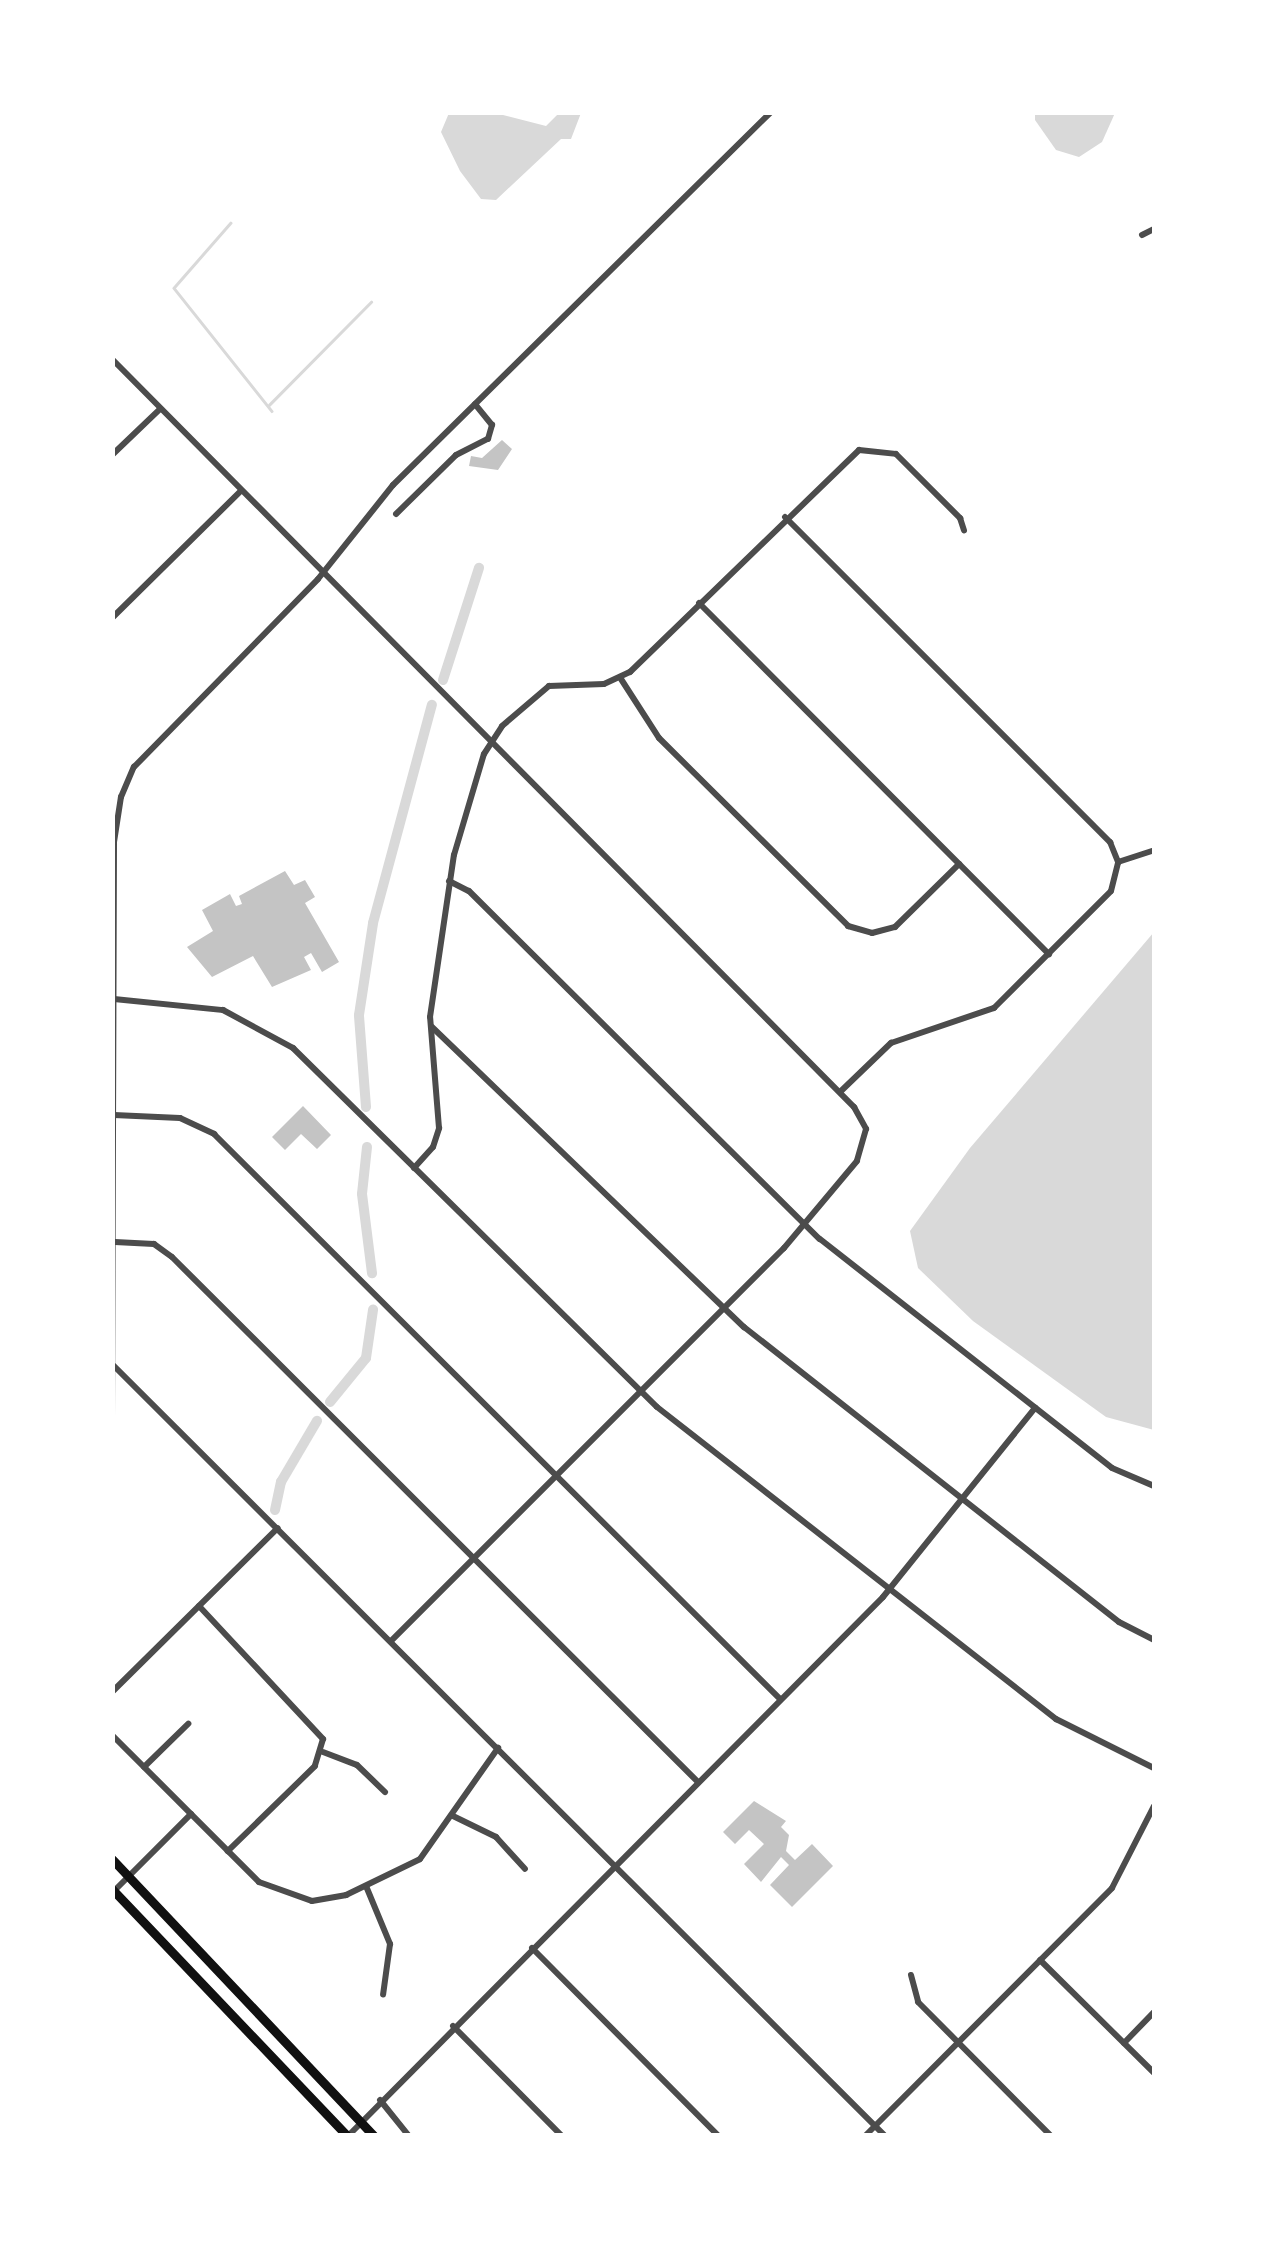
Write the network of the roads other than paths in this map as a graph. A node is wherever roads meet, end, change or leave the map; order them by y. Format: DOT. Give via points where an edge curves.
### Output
graph roads {
  1 [pos="771,112"];
  2 [pos="1154,229"];
  3 [pos="1142,235"];
  4 [pos="112,360"];
  5 [pos="475,404"];
  6 [pos="160,409"];
  7 [pos="112,456"];
  8 [pos="241,491"];
  9 [pos="396,514"];
  10 [pos="785,517"];
  11 [pos="964,530"];
  12 [pos="322,574"];
  13 [pos="699,603"];
  14 [pos="112,618"];
  15 [pos="621,678"];
  16 [pos="490,742"];
  17 [pos="1154,850"];
  18 [pos="1118,862"];
  19 [pos="959,864"];
  20 [pos="449,881"];
  21 [pos="113,932"];
  22 [pos="1049,954"];
  23 [pos="113,999"];
  24 [pos="430,1027"];
  25 [pos="840,1092"];
  26 [pos="114,1115"];
  27 [pos="414,1168"];
  28 [pos="805,1226"];
  29 [pos="115,1242"];
  30 [pos="724,1310"];
  31 [pos="113,1365"];
  32 [pos="640,1393"];
  33 [pos="1035,1408"];
  34 [pos="112,1417"];
  35 [pos="556,1476"];
  36 [pos="1154,1486"];
  37 [pos="962,1498"];
  38 [pos="278,1528"];
  39 [pos="474,1559"];
  40 [pos="890,1589"];
  41 [pos="199,1606"];
  42 [pos="1154,1640"];
  43 [pos="391,1641"];
  44 [pos="112,1692"];
  45 [pos="780,1699"];
  46 [pos="188,1724"];
  47 [pos="112,1736"];
  48 [pos="498,1748"];
  49 [pos="323,1752"];
  50 [pos="144,1767"];
  51 [pos="1154,1768"];
  52 [pos="698,1782"];
  53 [pos="385,1792"];
  54 [pos="1154,1806"];
  55 [pos="191,1814"];
  56 [pos="453,1816"];
  57 [pos="228,1851"];
  58 [pos="112,1859"];
  59 [pos="615,1865"];
  60 [pos="525,1869"];
  61 [pos="128,1878"];
  62 [pos="366,1886"];
  63 [pos="113,1890"];
  64 [pos="532,1948"];
  65 [pos="1040,1960"];
  66 [pos="911,1975"];
  67 [pos="383,1995"];
  68 [pos="1154,2012"];
  69 [pos="453,2026"];
  70 [pos="1124,2042"];
  71 [pos="958,2043"];
  72 [pos="1154,2073"];
  73 [pos="380,2100"];
  74 [pos="360,2122"];
  75 [pos="875,2126"];
  76 [pos="347,2136"];
  77 [pos="374,2136"];
  78 [pos="408,2136"];
  79 [pos="562,2136"];
  80 [pos="719,2136"];
  81 [pos="865,2136"];
  82 [pos="885,2136"];
  83 [pos="1050,2136"];
  1 -- 5 [label="street"];
  2 -- 3 [label="street"];
  4 -- 6 [label="street"];
  5 -- 9 [label="street" via="492,425 488,439 456,455"];
  5 -- 12 [label="street" via="376,503"];
  6 -- 7 [label="street"];
  6 -- 8 [label="street"];
  8 -- 12 [label="street"];
  8 -- 14 [label="street"];
  10 -- 11 [label="street" via="841,461 867,448 889,450 948,505"];
  10 -- 13 [label="street"];
  10 -- 18 [label="street" via="1110,842"];
  12 -- 16 [label="street"];
  12 -- 21 [label="street" via="134,767 115,825"];
  13 -- 15 [label="street"];
  13 -- 19 [label="street"];
  15 -- 16 [label="street" via="541,690"];
  15 -- 19 [label="street" via="659,738 848,926 872,933 891,929"];
  16 -- 20 [label="street"];
  16 -- 25 [label="street"];
  17 -- 18 [label="street"];
  18 -- 22 [label="street" via="1111,892"];
  19 -- 22 [label="street"];
  20 -- 24 [label="street"];
  20 -- 28 [label="street" via="469,891"];
  21 -- 23 [label="street"];
  22 -- 25 [label="street" via="994,1008 891,1043"];
  23 -- 26 [label="street"];
  23 -- 27 [label="street" via="197,1003 263,1027 293,1048"];
  24 -- 27 [label="street" via="440,1128 434,1147"];
  24 -- 30 [label="street" via="451,1040"];
  25 -- 28 [label="street" via="864,1122 865,1144"];
  26 -- 29 [label="street"];
  26 -- 35 [label="street" via="180,1118 214,1134"];
  27 -- 32 [label="street"];
  28 -- 30 [label="street"];
  28 -- 33 [label="street"];
  29 -- 31 [label="street"];
  29 -- 39 [label="street" via="154,1244 172,1257"];
  30 -- 32 [label="street"];
  30 -- 37 [label="street"];
  31 -- 34 [label="street"];
  31 -- 38 [label="street"];
  32 -- 35 [label="street"];
  32 -- 40 [label="street"];
  33 -- 36 [label="street" via="1112,1468"];
  33 -- 37 [label="street"];
  35 -- 39 [label="street"];
  35 -- 45 [label="street"];
  37 -- 40 [label="street"];
  37 -- 42 [label="street" via="1119,1622"];
  38 -- 41 [label="street"];
  38 -- 43 [label="street"];
  39 -- 43 [label="street"];
  39 -- 52 [label="street"];
  40 -- 45 [label="street"];
  40 -- 51 [label="street" via="1056,1719"];
  41 -- 44 [label="street"];
  41 -- 49 [label="street" via="314,1723"];
  43 -- 48 [label="street"];
  45 -- 52 [label="street"];
  46 -- 50 [label="street"];
  47 -- 50 [label="street"];
  48 -- 56 [label="street"];
  48 -- 59 [label="street"];
  49 -- 53 [label="street" via="357,1764"];
  49 -- 57 [label="street"];
  50 -- 55 [label="street"];
  52 -- 59 [label="street"];
  54 -- 65 [label="street" via="1118,1880"];
  55 -- 57 [label="street"];
  55 -- 61 [label="street"];
  56 -- 60 [label="street" via="496,1837"];
  56 -- 62 [label="street" via="420,1859"];
  57 -- 62 [label="street" via="284,1896 341,1896"];
  58 -- 61 [label="main road"];
  59 -- 64 [label="street"];
  59 -- 75 [label="street"];
  61 -- 63 [label="street"];
  61 -- 74 [label="main road"];
  62 -- 67 [label="street" via="390,1944"];
  63 -- 76 [label="main road"];
  64 -- 69 [label="street"];
  64 -- 80 [label="street"];
  65 -- 70 [label="street"];
  65 -- 71 [label="street"];
  66 -- 71 [label="street" via="918,2002"];
  68 -- 70 [label="street"];
  69 -- 73 [label="street"];
  69 -- 79 [label="street"];
  70 -- 72 [label="street"];
  71 -- 75 [label="street"];
  71 -- 83 [label="street"];
  73 -- 74 [label="street"];
  73 -- 78 [label="street"];
  74 -- 76 [label="street"];
  74 -- 77 [label="main road"];
  75 -- 81 [label="street"];
  75 -- 82 [label="street"];
}
